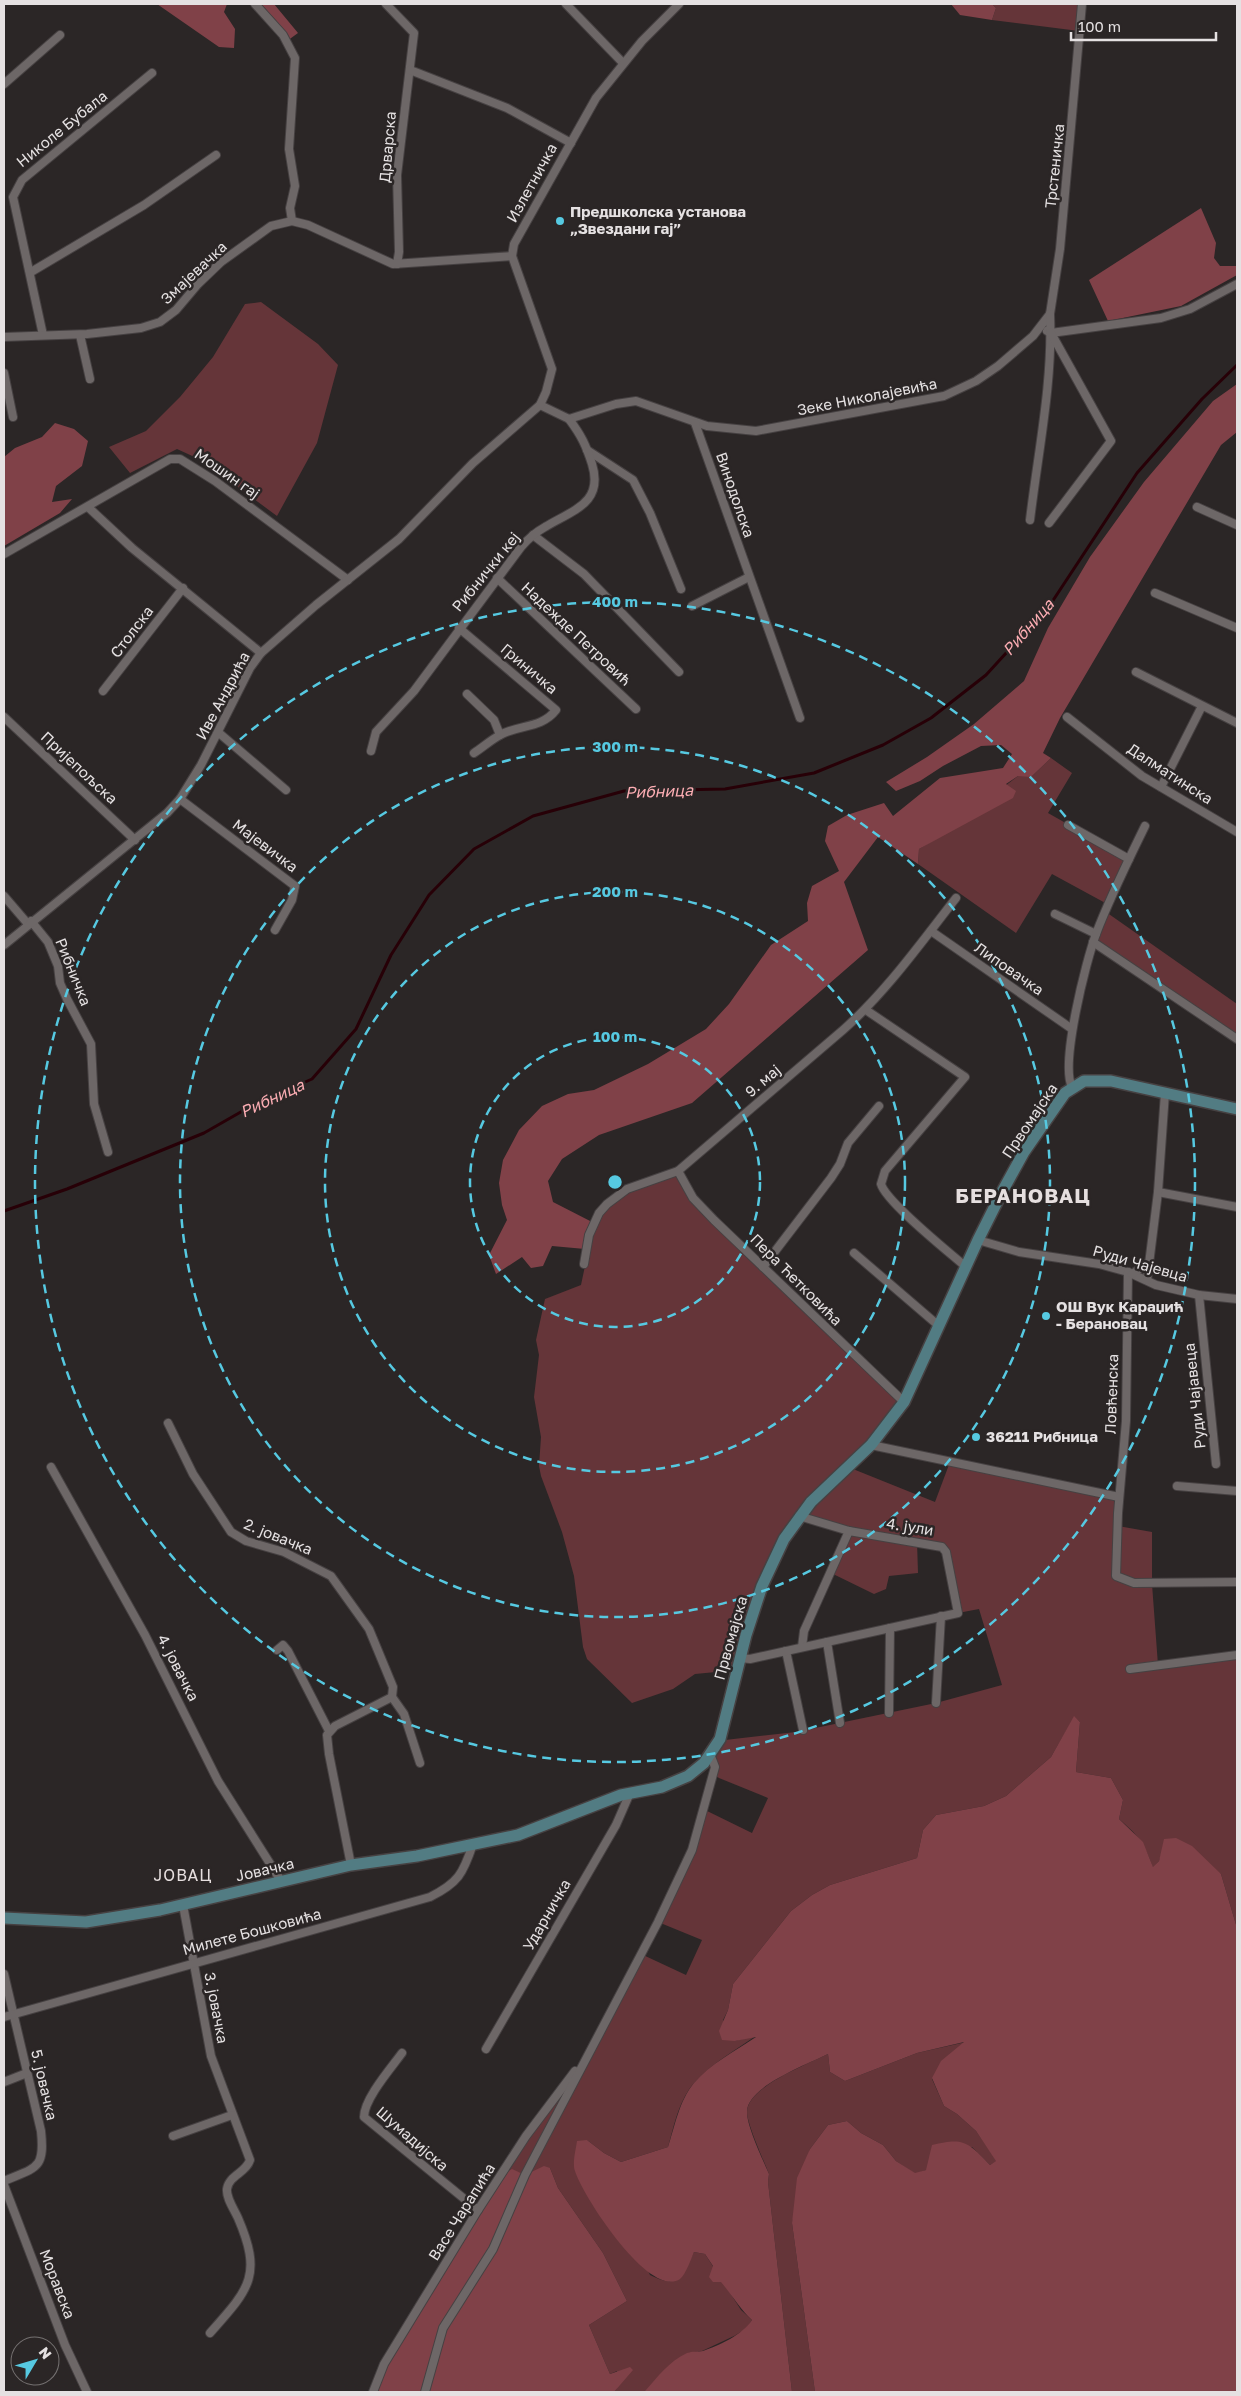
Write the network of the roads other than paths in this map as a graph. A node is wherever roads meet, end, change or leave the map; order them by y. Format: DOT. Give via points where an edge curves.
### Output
graph roads {
  1 [pos="255,4"];
  2 [pos="386,4"];
  3 [pos="566,4"];
  4 [pos="680,4"];
  5 [pos="1082,4"];
  6 [pos="60,35"];
  7 [pos="623,63"];
  8 [pos="410,70"];
  9 [pos="152,73"];
  10 [pos="4,84"];
  11 [pos="570,142"];
  12 [pos="216,155"];
  13 [pos="292,221"];
  14 [pos="512,256"];
  15 [pos="397,264"];
  16 [pos="31,272"];
  17 [pos="1237,284"];
  18 [pos="1050,314"];
  19 [pos="1041,328"];
  20 [pos="1051,333"];
  21 [pos="80,334"];
  22 [pos="43,335"];
  23 [pos="4,337"];
  24 [pos="4,372"];
  25 [pos="90,379"];
  26 [pos="540,405"];
  27 [pos="13,417"];
  28 [pos="569,419"];
  29 [pos="695,422"];
  30 [pos="588,450"];
  31 [pos="88,507"];
  32 [pos="1197,507"];
  33 [pos="1030,520"];
  34 [pos="1049,523"];
  35 [pos="1237,524"];
  36 [pos="533,535"];
  37 [pos="4,554"];
  38 [pos="749,577"];
  39 [pos="497,578"];
  40 [pos="348,580"];
  41 [pos="183,588"];
  42 [pos="681,589"];
  43 [pos="1155,593"];
  44 [pos="692,606"];
  45 [pos="459,628"];
  46 [pos="1237,628"];
  47 [pos="261,653"];
  48 [pos="679,672"];
  49 [pos="1136,672"];
  50 [pos="103,691"];
  51 [pos="467,694"];
  52 [pos="1202,706"];
  53 [pos="636,709"];
  54 [pos="4,717"];
  55 [pos="1067,717"];
  56 [pos="800,718"];
  57 [pos="1237,723"];
  58 [pos="219,733"];
  59 [pos="500,735"];
  60 [pos="371,751"];
  61 [pos="474,753"];
  62 [pos="1160,787"];
  63 [pos="286,790"];
  64 [pos="180,799"];
  65 [pos="1068,826"];
  66 [pos="1145,826"];
  67 [pos="1237,832"];
  68 [pos="135,840"];
  69 [pos="1129,859"];
  70 [pos="4,896"];
  71 [pos="956,898"];
  72 [pos="1055,914"];
  73 [pos="30,922"];
  74 [pos="275,930"];
  75 [pos="931,931"];
  76 [pos="1096,934"];
  77 [pos="1093,942"];
  78 [pos="4,944"];
  79 [pos="866,1010"];
  80 [pos="1072,1029"];
  81 [pos="1237,1039"];
  82 [pos="1072,1087"];
  83 [pos="1165,1093"];
  84 [pos="879,1106"];
  85 [pos="1237,1109"];
  86 [pos="108,1152"];
  87 [pos="678,1171"];
  88 [pos="1158,1192"];
  89 [pos="1237,1207"];
  90 [pos="978,1240"];
  91 [pos="854,1252"];
  92 [pos="1150,1262"];
  93 [pos="584,1264"];
  94 [pos="966,1266"];
  95 [pos="763,1267"];
  96 [pos="1130,1273"];
  97 [pos="1147,1280"];
  98 [pos="1199,1294"];
  99 [pos="1237,1298"];
  100 [pos="939,1326"];
  101 [pos="904,1402"];
  102 [pos="168,1423"];
  103 [pos="871,1445"];
  104 [pos="1216,1464"];
  105 [pos="51,1467"];
  106 [pos="1177,1486"];
  107 [pos="1237,1491"];
  108 [pos="1119,1497"];
  109 [pos="799,1516"];
  110 [pos="849,1531"];
  111 [pos="1237,1582"];
  112 [pos="941,1616"];
  113 [pos="890,1628"];
  114 [pos="827,1642"];
  115 [pos="802,1647"];
  116 [pos="276,1650"];
  117 [pos="786,1651"];
  118 [pos="1237,1655"];
  119 [pos="740,1658"];
  120 [pos="1130,1669"];
  121 [pos="392,1697"];
  122 [pos="936,1703"];
  123 [pos="890,1712"];
  124 [pos="840,1723"];
  125 [pos="803,1730"];
  126 [pos="329,1731"];
  127 [pos="710,1754"];
  128 [pos="420,1763"];
  129 [pos="630,1793"];
  130 [pos="473,1844"];
  131 [pos="351,1865"];
  132 [pos="280,1881"];
  133 [pos="183,1905"];
  134 [pos="4,1918"];
  135 [pos="193,1962"];
  136 [pos="4,1974"];
  137 [pos="13,2014"];
  138 [pos="4,2017"];
  139 [pos="486,2049"];
  140 [pos="402,2052"];
  141 [pos="588,2055"];
  142 [pos="27,2073"];
  143 [pos="4,2082"];
  144 [pos="232,2114"];
  145 [pos="173,2136"];
  146 [pos="4,2181"];
  147 [pos="4,2185"];
  148 [pos="478,2210"];
  149 [pos="210,2333"];
  150 [pos="86,2392"];
  151 [pos="373,2392"];
  152 [pos="426,2392"];
  1 -- 13 [label="street" via="283,35 295,58 289,139 295,186 290,208"];
  2 -- 8 [label="street, Дрварска" via="414,33"];
  3 -- 7 [label="street"];
  4 -- 7 [label="street, Излетничка"];
  5 -- 18 [label="street, Трстеничка" via="1060,249"];
  6 -- 10 [label="street"];
  7 -- 11 [label="street, Излетничка" via="596,98"];
  8 -- 11 [label="street" via="507,108"];
  8 -- 15 [label="street, Дрварска" via="397,175"];
  9 -- 16 [label="street, Николе Бубала" via="22,180 13,197"];
  11 -- 14 [label="street, Излетничка" via="519,234"];
  12 -- 16 [label="street" via="144,205"];
  13 -- 15 [label="street"];
  13 -- 21 [label="street, Змајевачка" via="271,226 221,262 176,310 160,322 141,328"];
  14 -- 15 [label="street"];
  14 -- 26 [label="street" via="552,369"];
  16 -- 22 [label="street, Николе Бубала"];
  17 -- 20 [label="street" via="1190,309 1160,318"];
  18 -- 19 [label="street, Трстеничка"];
  18 -- 20 [label="street"];
  19 -- 20 [label="street"];
  19 -- 29 [label="street, Зеке Николајевића" via="986,375 944,396 756,431"];
  20 -- 33 [label="street"];
  20 -- 34 [label="street" via="1110,441"];
  21 -- 22 [label="street, Змајевачка"];
  21 -- 25 [label="street"];
  22 -- 23 [label="street, Змајевачка"];
  24 -- 27 [label="street"];
  26 -- 28 [label="street"];
  26 -- 40 [label="street, Иве Андрића" via="474,463 399,539"];
  28 -- 29 [label="street, Зеке Николајевића" via="636,401"];
  28 -- 30 [label="street, Рибнички кеј" via="585,440"];
  29 -- 38 [label="street, Винодолска"];
  30 -- 36 [label="street, Рибнички кеј" via="596,476 595,489 588,500"];
  30 -- 42 [label="street" via="633,480"];
  31 -- 37 [label="street, Мошин гај"];
  31 -- 40 [label="street, Мошин гај" via="170,459 180,459 215,481"];
  31 -- 41 [label="street" via="132,548"];
  32 -- 35 [label="street"];
  36 -- 39 [label="street, Рибнички кеј"];
  36 -- 48 [label="street" via="584,574"];
  38 -- 44 [label="street"];
  38 -- 56 [label="street, Винодолска"];
  39 -- 45 [label="street, Рибнички кеј"];
  39 -- 53 [label="street, Надежде Петровић"];
  40 -- 47 [label="street, Иве Андрића"];
  41 -- 47 [label="street"];
  41 -- 50 [label="street, Столска"];
  43 -- 46 [label="street"];
  45 -- 59 [label="street, Гриничка" via="556,710 540,724"];
  45 -- 60 [label="street, Рибнички кеј" via="414,691 376,732"];
  47 -- 58 [label="street, Иве Андрића" via="250,668"];
  49 -- 52 [label="street"];
  51 -- 59 [label="street" via="494,720"];
  52 -- 57 [label="street"];
  52 -- 62 [label="street"];
  54 -- 68 [label="street, Пријепољска"];
  55 -- 62 [label="street, Далматинска"];
  58 -- 63 [label="street"];
  58 -- 64 [label="street, Иве Андрића"];
  59 -- 61 [label="street, Гриничка"];
  62 -- 67 [label="street, Далматинска"];
  64 -- 68 [label="street, Иве Андрића"];
  64 -- 74 [label="street, Мајевичка" via="295,886 292,900"];
  65 -- 69 [label="street"];
  66 -- 69 [label="street"];
  68 -- 73 [label="street, Иве Андрића"];
  69 -- 76 [label="street"];
  70 -- 73 [label="street, Рибничка"];
  71 -- 75 [label="street, 9. мај"];
  72 -- 76 [label="street"];
  73 -- 78 [label="street, Иве Андрића"];
  73 -- 86 [label="street, Рибничка" via="48,942 67,999 91,1044 94,1104"];
  75 -- 79 [label="street, 9. мај"];
  75 -- 80 [label="street, Липовачка"];
  76 -- 77 [label="street"];
  77 -- 80 [label="street"];
  77 -- 81 [label="street"];
  79 -- 87 [label="street, 9. мај"];
  79 -- 94 [label="street" via="964,1077 885,1171 881,1181 882,1188 891,1198"];
  80 -- 82 [label="street" via="1068,1073"];
  82 -- 83 [label="main road, Првомајска" via="1084,1081 1111,1081"];
  82 -- 90 [label="main road, Првомајска" via="1059,1100 1024,1152"];
  83 -- 85 [label="main road, Првомајска"];
  83 -- 88 [label="street"];
  84 -- 95 [label="street" via="848,1143 831,1178"];
  87 -- 93 [label="street, 9. мај" via="627,1189 607,1204 588,1235"];
  87 -- 95 [label="street, Пера Ћетковића" via="694,1198"];
  88 -- 89 [label="street"];
  88 -- 92 [label="street"];
  90 -- 94 [label="main road, Првомајска"];
  90 -- 96 [label="street, Руди Чајевца" via="1019,1252 1099,1264"];
  91 -- 100 [label="street"];
  92 -- 96 [label="street"];
  92 -- 97 [label="street"];
  94 -- 100 [label="main road, Првомајска"];
  95 -- 101 [label="street, Пера Ћетковића"];
  96 -- 97 [label="street, Руди Чајевца"];
  96 -- 108 [label="street, Ловћенска" via="1126,1421"];
  97 -- 98 [label="street, Руди Чајевца"];
  98 -- 99 [label="street, Руди Чајевца"];
  98 -- 104 [label="street, Руди Чајавеца"];
  100 -- 101 [label="main road, Првомајска"];
  101 -- 103 [label="main road, Првомајска"];
  102 -- 121 [label="street, 2. јовачка" via="194,1474 231,1532 246,1541 284,1552 331,1576 373,1635 393,1687"];
  103 -- 108 [label="street"];
  103 -- 109 [label="main road, Првомајска"];
  105 -- 132 [label="street, 4. јовачка" via="145,1635 218,1781"];
  106 -- 107 [label="street"];
  108 -- 111 [label="street, Ловћенска" via="1116,1576 1134,1583"];
  109 -- 110 [label="street, 4. јули"];
  109 -- 119 [label="main road, Првомајска" via="771,1563"];
  110 -- 112 [label="street, 4. јули" via="942,1547 946,1552 958,1613"];
  110 -- 115 [label="street" via="804,1631"];
  112 -- 113 [label="street, 4. јули"];
  112 -- 122 [label="street"];
  113 -- 114 [label="street, 4. јули"];
  113 -- 123 [label="street"];
  114 -- 115 [label="street, 4. јули"];
  114 -- 124 [label="street"];
  115 -- 117 [label="street, 4. јули"];
  116 -- 126 [label="street" via="283,1645 288,1651"];
  117 -- 119 [label="street, 4. јули"];
  117 -- 125 [label="street"];
  118 -- 120 [label="street"];
  119 -- 127 [label="main road, Првомајска" via="724,1730"];
  121 -- 126 [label="street"];
  121 -- 128 [label="street, 2. јовачка" via="404,1714"];
  126 -- 131 [label="street" via="328,1748"];
  127 -- 129 [label="main road, Првомајска" via="695,1771 681,1780 662,1788"];
  127 -- 141 [label="street" via="715,1766 692,1850"];
  129 -- 130 [label="main road, Првомајска" via="518,1836"];
  129 -- 139 [label="street, Ударничка" via="616,1825"];
  130 -- 131 [label="main road, Јовачка"];
  130 -- 135 [label="street, Милете Бошковића" via="466,1866 450,1887 430,1897"];
  131 -- 132 [label="main road, Јовачка"];
  132 -- 133 [label="main road, Јовачка"];
  133 -- 134 [label="main road, Јовачка" via="86,1922"];
  133 -- 135 [label="street, 3. јовачка"];
  135 -- 137 [label="street, Милете Бошковића"];
  135 -- 144 [label="street, 3. јовачка" via="211,2056"];
  136 -- 137 [label="street, 5. јовачка"];
  137 -- 138 [label="street, Милете Бошковића"];
  137 -- 142 [label="street, 5. јовачка"];
  140 -- 148 [label="street, Шумадијска" via="370,2098 364,2117"];
  141 -- 148 [label="street, Васе Чарапића" via="526,2136"];
  141 -- 152 [label="street" via="525,2175 493,2249 444,2328"];
  142 -- 143 [label="street"];
  142 -- 146 [label="street, 5. јовачка" via="43,2153 34,2168"];
  144 -- 145 [label="street"];
  144 -- 149 [label="street, 3. јовачка" via="250,2160 245,2169 230,2181 227,2194 247,2241 251,2269 245,2291"];
  147 -- 150 [label="street, Моравска"];
  148 -- 151 [label="street, Васе Чарапића" via="384,2364"];
}
